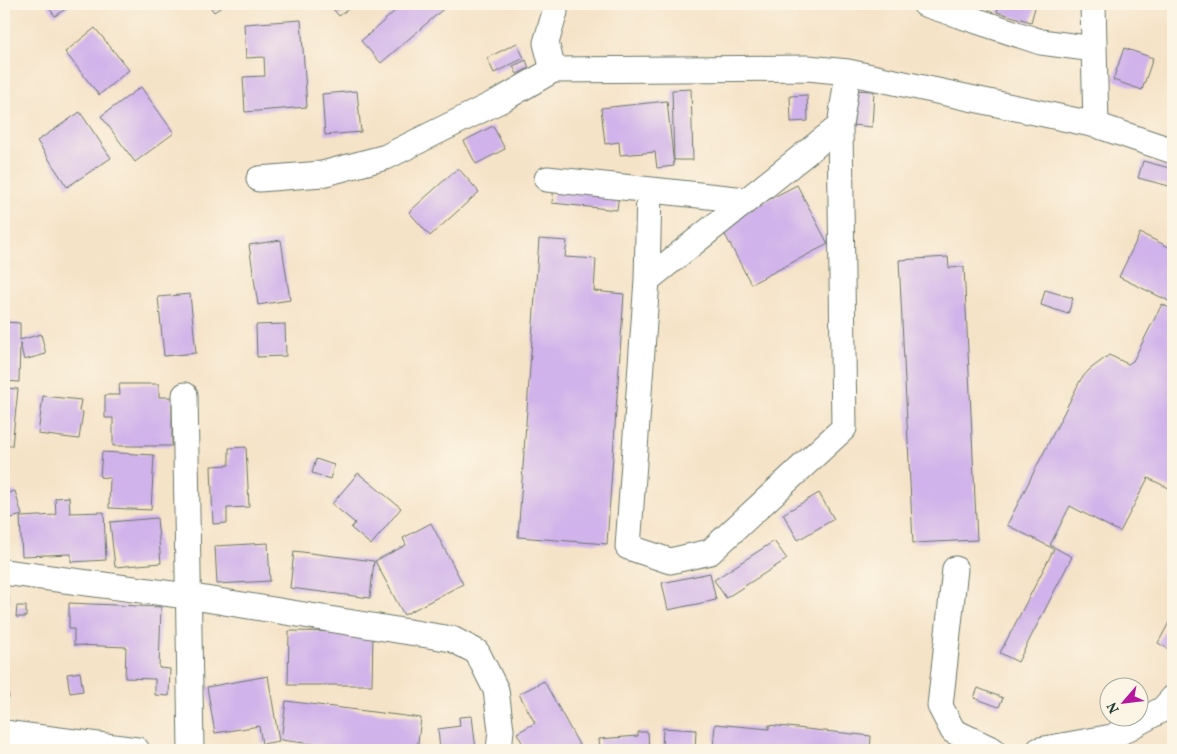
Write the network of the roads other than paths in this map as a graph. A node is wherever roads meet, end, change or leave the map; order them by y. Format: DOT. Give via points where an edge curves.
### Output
graph roads {
  1 [pos="554,4"];
  2 [pos="925,4"];
  3 [pos="1093,4"];
  4 [pos="1094,49"];
  5 [pos="553,70"];
  6 [pos="848,72"];
  7 [pos="1096,125"];
  8 [pos="840,126"];
  9 [pos="1173,151"];
  10 [pos="547,179"];
  11 [pos="260,180"];
  12 [pos="649,190"];
  13 [pos="746,200"];
  14 [pos="647,280"];
  15 [pos="186,395"];
  16 [pos="955,569"];
  17 [pos="4,572"];
  18 [pos="187,596"];
  19 [pos="1173,698"];
  20 [pos="4,733"];
  21 [pos="137,750"];
  22 [pos="190,750"];
  23 [pos="499,750"];
  24 [pos="993,750"];
  25 [pos="1039,750"];
  1 -- 5 [label="street" via="555,12 546,43"];
  2 -- 4 [label="street" via="1041,42"];
  3 -- 4 [label="street"];
  4 -- 7 [label="street"];
  5 -- 6 [label="street" via="808,68"];
  5 -- 11 [label="street" via="503,99 386,157 322,174"];
  6 -- 7 [label="street"];
  6 -- 8 [label="street"];
  7 -- 9 [label="street"];
  8 -- 13 [label="street"];
  8 -- 14 [label="street" via="844,428 710,552 670,561 628,547"];
  10 -- 12 [label="street"];
  12 -- 13 [label="street"];
  12 -- 14 [label="street"];
  13 -- 14 [label="street"];
  15 -- 18 [label="street"];
  16 -- 24 [label="street" via="940,706 953,731"];
  17 -- 18 [label="street"];
  18 -- 22 [label="street"];
  18 -- 23 [label="street" via="452,639 477,652 496,690"];
  19 -- 25 [label="street" via="1163,709 1112,737"];
  20 -- 21 [label="street"];
}
